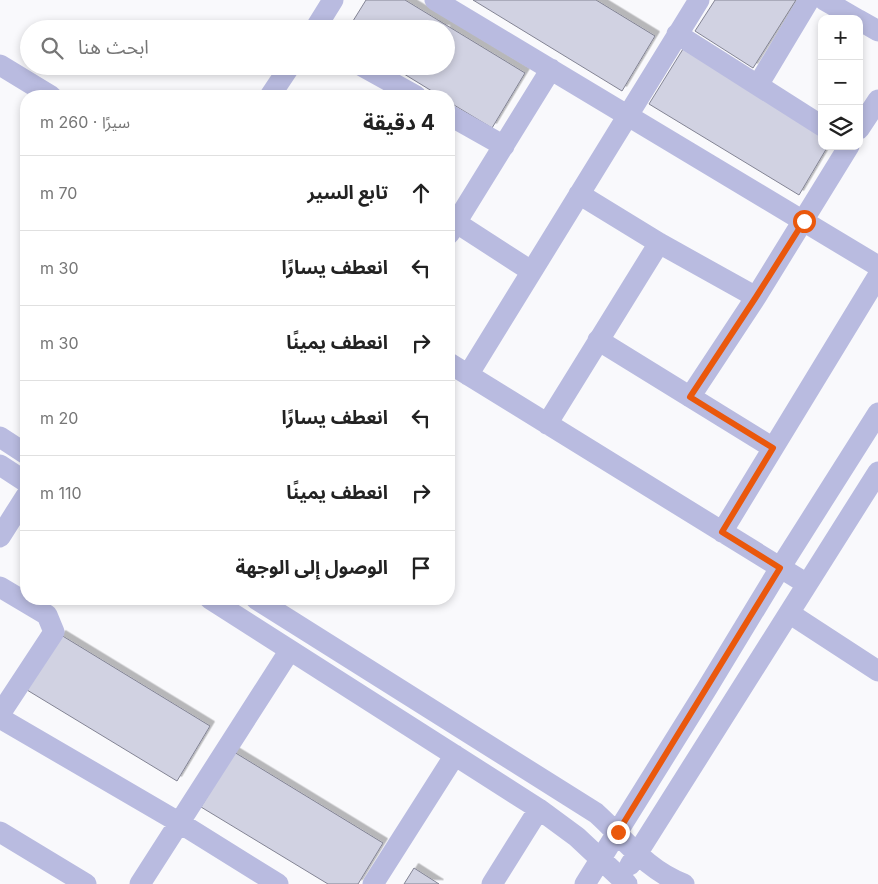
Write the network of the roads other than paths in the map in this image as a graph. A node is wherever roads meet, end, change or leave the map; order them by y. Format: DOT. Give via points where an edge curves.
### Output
graph roads {
  1 [pos="333,0"];
  2 [pos="698,0"];
  3 [pos="809,0"];
  4 [pos="824,0"];
  5 [pos="447,3"];
  6 [pos="850,15"];
  7 [pos="321,20"];
  8 [pos="863,23"];
  9 [pos="878,31"];
  10 [pos="677,34"];
  11 [pos="0,65"];
  12 [pos="551,69"];
  13 [pos="284,75"];
  14 [pos="378,75"];
  15 [pos="758,85"];
  16 [pos="41,90"];
  17 [pos="274,90"];
  18 [pos="405,90"];
  19 [pos="878,100"];
  20 [pos="628,115"];
  21 [pos="455,118"];
  22 [pos="818,123"];
  23 [pos="863,123"];
  24 [pos="504,146"];
  25 [pos="847,150"];
  26 [pos="579,194"];
  27 [pos="455,219"];
  28 [pos="804,221"];
  29 [pos="455,227"];
  30 [pos="659,243"];
  31 [pos="878,266"];
  32 [pos="531,271"];
  33 [pos="878,276"];
  34 [pos="756,297"];
  35 [pos="598,340"];
  36 [pos="455,366"];
  37 [pos="468,374"];
  38 [pos="690,397"];
  39 [pos="878,413"];
  40 [pos="547,424"];
  41 [pos="0,437"];
  42 [pos="773,448"];
  43 [pos="20,450"];
  44 [pos="0,465"];
  45 [pos="878,472"];
  46 [pos="20,478"];
  47 [pos="20,505"];
  48 [pos="722,532"];
  49 [pos="0,537"];
  50 [pos="780,568"];
  51 [pos="807,584"];
  52 [pos="0,587"];
  53 [pos="20,599"];
  54 [pos="30,605"];
  55 [pos="219,605"];
  56 [pos="266,605"];
  57 [pos="789,612"];
  58 [pos="290,650"];
  59 [pos="878,671"];
  60 [pos="0,714"];
  61 [pos="0,718"];
  62 [pos="455,755"];
  63 [pos="539,809"];
  64 [pos="180,823"];
  65 [pos="0,832"];
  66 [pos="618,832"];
  67 [pos="636,854"];
  68 [pos="602,859"];
  69 [pos="622,882"];
  70 [pos="86,884"];
  71 [pos="140,884"];
  72 [pos="278,884"];
  73 [pos="373,884"];
  74 [pos="492,884"];
  75 [pos="586,884"];
  76 [pos="684,884"];
  1 -- 7 [label="street"];
  2 -- 10 [label="street"];
  3 -- 15 [label="street"];
  4 -- 6 [label="street"];
  5 -- 12 [label="street"];
  8 -- 9 [label="street"];
  10 -- 15 [label="street"];
  10 -- 20 [label="street"];
  11 -- 16 [label="street"];
  12 -- 20 [label="street"];
  12 -- 24 [label="street"];
  13 -- 17 [label="street"];
  14 -- 18 [label="street"];
  15 -- 22 [label="street"];
  19 -- 23 [label="street"];
  20 -- 26 [label="street"];
  20 -- 28 [label="street"];
  21 -- 24 [label="street"];
  24 -- 27 [label="street"];
  25 -- 28 [label="street"];
  26 -- 30 [label="street"];
  26 -- 32 [label="street"];
  28 -- 31 [label="street"];
  28 -- 34 [label="street"];
  29 -- 32 [label="street"];
  30 -- 34 [label="street"];
  30 -- 35 [label="street"];
  32 -- 37 [label="street"];
  33 -- 42 [label="street"];
  34 -- 38 [label="street"];
  35 -- 38 [label="street"];
  35 -- 40 [label="street"];
  36 -- 37 [label="street"];
  37 -- 40 [label="street"];
  38 -- 42 [label="street"];
  39 -- 50 [label="street"];
  40 -- 48 [label="street"];
  41 -- 43 [label="street"];
  42 -- 48 [label="street"];
  44 -- 46 [label="street"];
  45 -- 51 [label="street"];
  47 -- 49 [label="street"];
  48 -- 50 [label="street"];
  50 -- 51 [label="street"];
  50 -- 66 [label="street"];
  51 -- 57 [label="street"];
  52 -- 53 [label="street"];
  54 -- 60 [label="street" via="47,615 54,632"];
  55 -- 58 [label="street"];
  56 -- 66 [label="street" via="596,813"];
  57 -- 59 [label="street"];
  57 -- 67 [label="street"];
  58 -- 62 [label="street"];
  58 -- 64 [label="street"];
  61 -- 64 [label="street"];
  62 -- 63 [label="street"];
  62 -- 73 [label="street"];
  63 -- 68 [label="street"];
  63 -- 74 [label="street"];
  64 -- 71 [label="street"];
  64 -- 72 [label="street"];
  65 -- 70 [label="street"];
  66 -- 67 [label="street"];
  66 -- 68 [label="street"];
  67 -- 69 [label="street"];
  67 -- 76 [label="street"];
  68 -- 69 [label="street"];
  68 -- 75 [label="street"];
}
